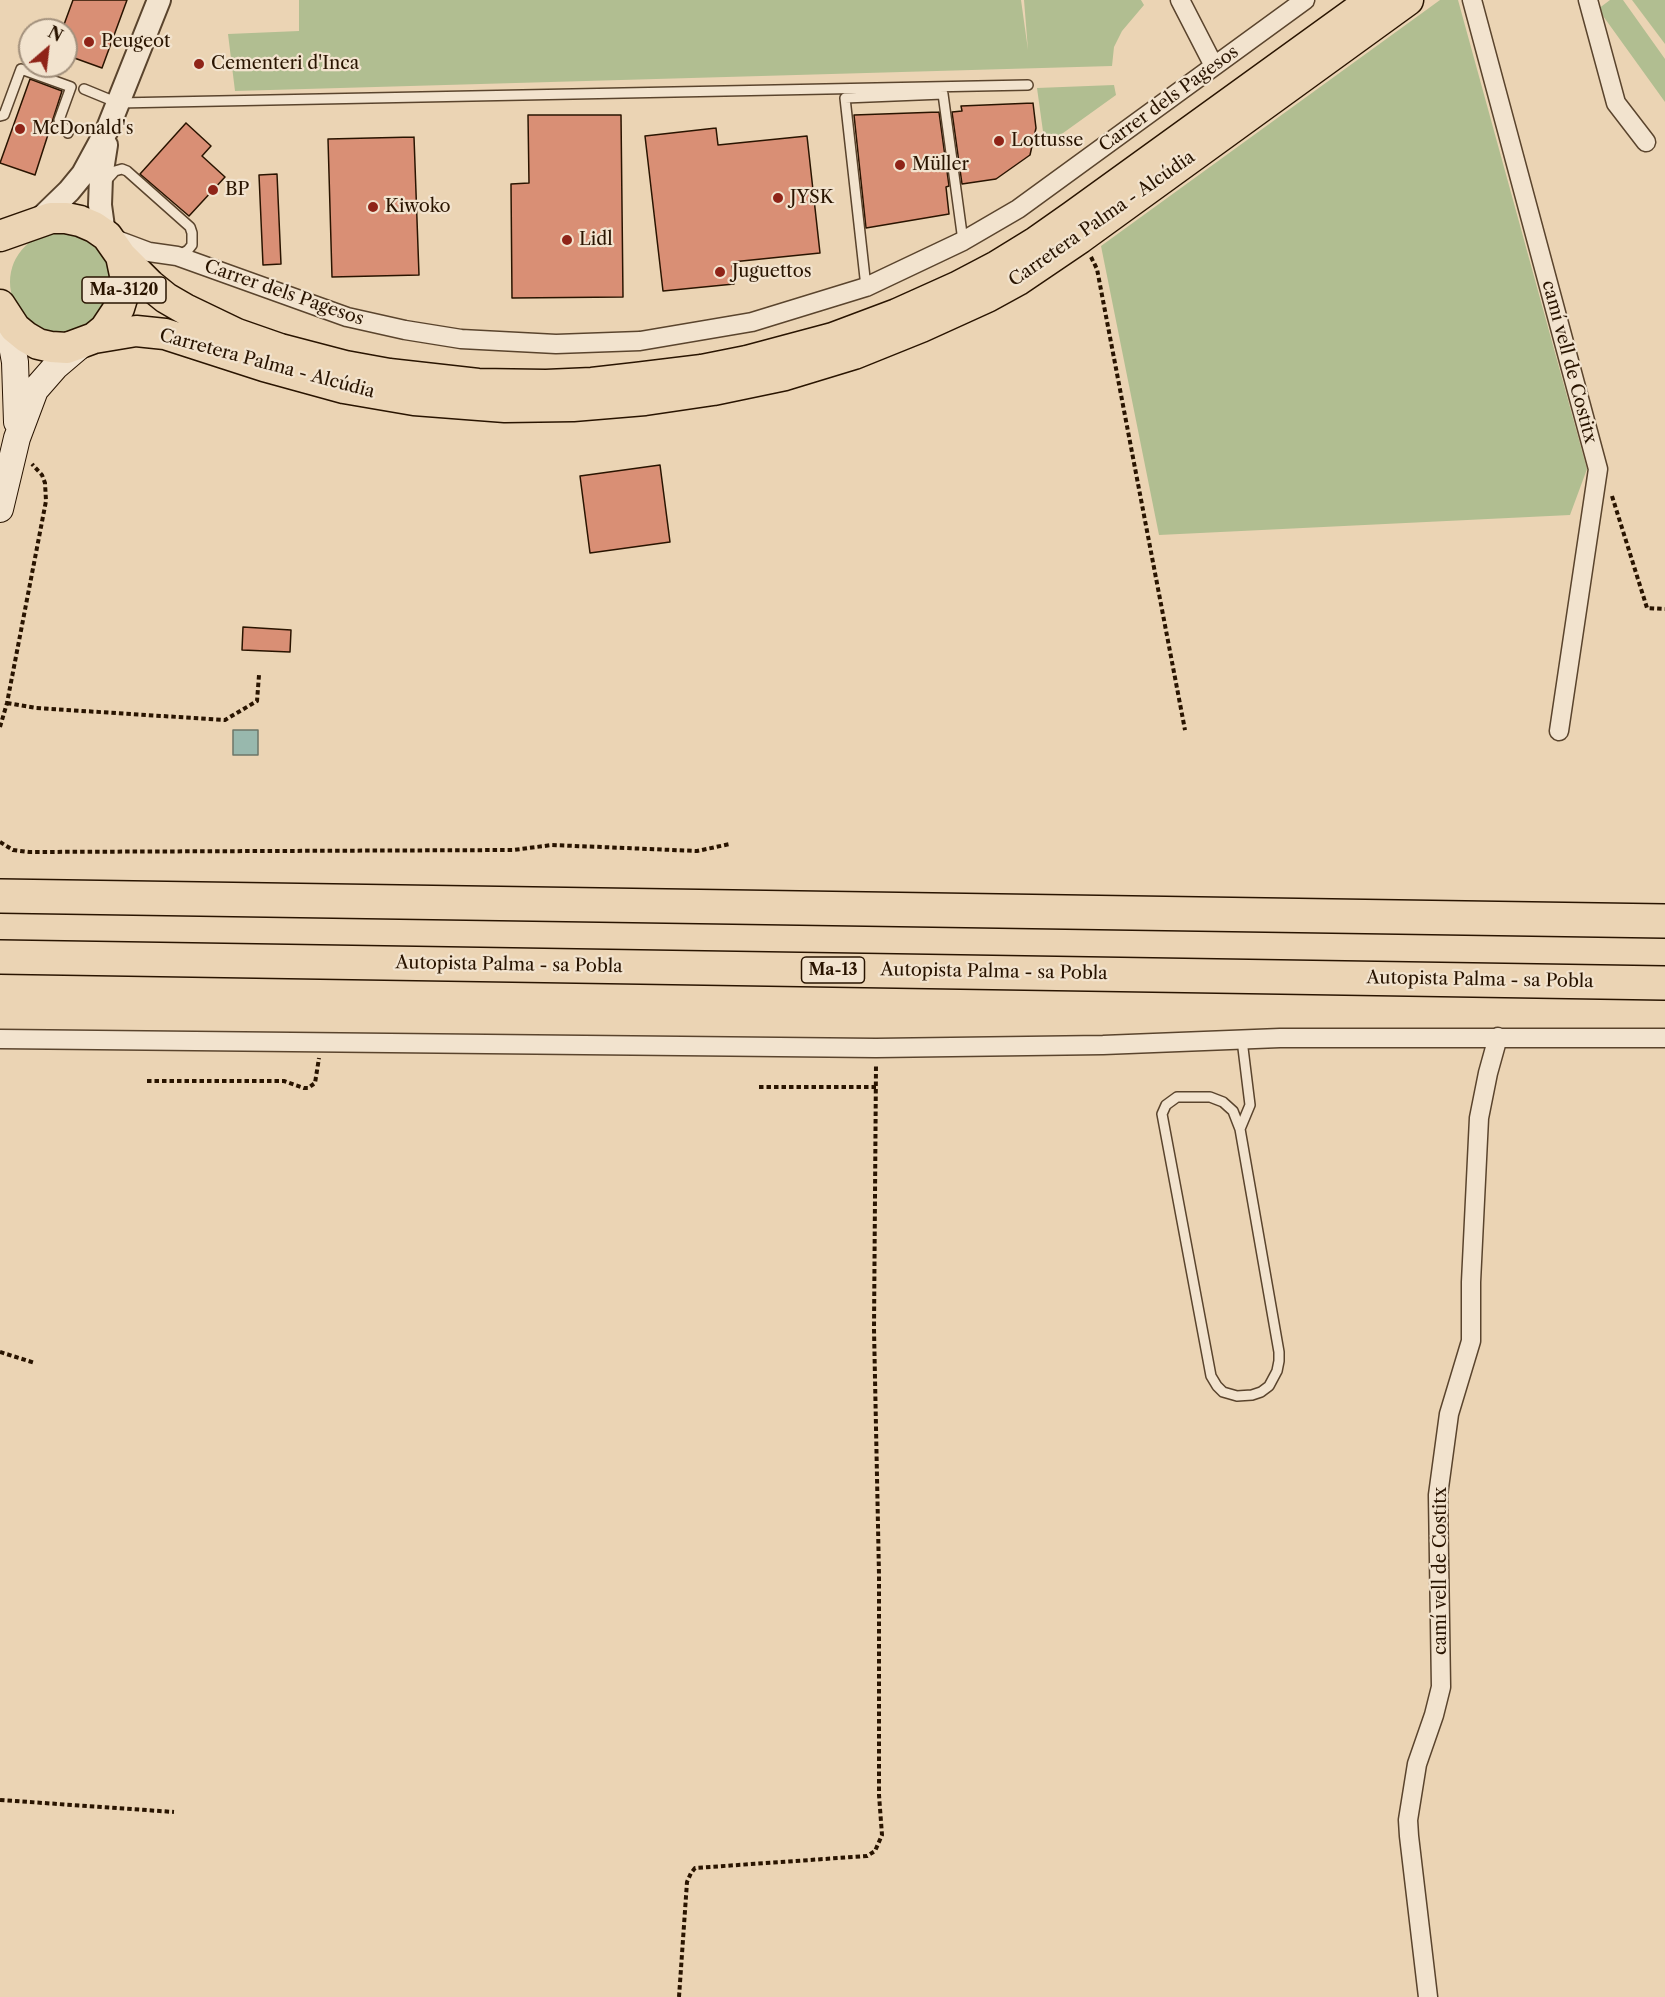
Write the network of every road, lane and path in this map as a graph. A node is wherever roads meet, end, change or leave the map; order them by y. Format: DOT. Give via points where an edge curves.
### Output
graph roads {
  1 [pos="159,0"];
  2 [pos="1179,0"];
  3 [pos="1305,0"];
  4 [pos="1372,0"];
  5 [pos="1408,0"];
  6 [pos="1472,0"];
  7 [pos="1588,0"];
  8 [pos="1214,66"];
  9 [pos="1028,85"];
  10 [pos="84,89"];
  11 [pos="118,103"];
  12 [pos="0,116"];
  13 [pos="108,128"];
  14 [pos="68,133"];
  15 [pos="1646,142"];
  16 [pos="99,192"];
  17 [pos="20,229"];
  18 [pos="1080,238"];
  19 [pos="963,241"];
  20 [pos="114,246"];
  21 [pos="177,256"];
  22 [pos="0,262"];
  23 [pos="866,287"];
  24 [pos="2,308"];
  25 [pos="89,341"];
  26 [pos="10,448"];
  27 [pos="1598,469"];
  28 [pos="0,509"];
  29 [pos="1665,609"];
  30 [pos="259,675"];
  31 [pos="7,703"];
  32 [pos="0,727"];
  33 [pos="1185,730"];
  34 [pos="1559,731"];
  35 [pos="0,842"];
  36 [pos="730,844"];
  37 [pos="0,896"];
  38 [pos="1665,921"];
  39 [pos="0,957"];
  40 [pos="1665,983"];
  41 [pos="1498,1037"];
  42 [pos="1665,1038"];
  43 [pos="0,1039"];
  44 [pos="1242,1040"];
  45 [pos="321,1042"];
  46 [pos="876,1048"];
  47 [pos="147,1081"];
  48 [pos="759,1087"];
  49 [pos="876,1087"];
  50 [pos="1240,1129"];
  51 [pos="0,1352"];
  52 [pos="35,1363"];
  53 [pos="0,1800"];
  54 [pos="174,1812"];
  55 [pos="679,1997"];
  56 [pos="1428,1997"];
  1 -- 11 [label="street"];
  2 -- 8 [label="street"];
  3 -- 8 [label="street, Carrer dels Pagesos"];
  4 -- 20 [label="highway, Carretera Palma - Alcúdia" via="1073,216 997,266 887,318 833,338 702,370 546,385 478,384 345,366 237,334 185,309 150,285"];
  5 -- 18 [label="highway, Carretera Palma - Alcúdia"];
  6 -- 27 [label="street, camí vell de Costitx"];
  7 -- 15 [label="street" via="1616,103"];
  8 -- 19 [label="street, Carrer dels Pagesos" via="1018,209"];
  9 -- 11 [label="lane"];
  10 -- 11 [label="lane"];
  11 -- 13 [label="street"];
  12 -- 14 [label="lane" via="21,69 71,87 59,120"];
  13 -- 16 [label="street"];
  13 -- 17 [label="street" via="77,183"];
  16 -- 20 [label="street" via="101,217"];
  16 -- 21 [label="lane" via="115,171 122,169 131,174 190,227 192,245"];
  17 -- 20 [label="highway, Carretera Palma - Alcúdia" via="51,218 66,218 94,227"];
  17 -- 22 [label="highway"];
  18 -- 25 [label="highway, Carretera Palma - Alcúdia" via="987,297 854,354 751,383 610,404 537,407 414,400 310,379 165,334 136,331"];
  18 -- 33 [label="path" via="1097,269"];
  19 -- 23 [label="street, Carrer dels Pagesos"];
  19 -- 23 [label="lane" via="943,94 845,98"];
  20 -- 21 [label="street, Carrer dels Pagesos"];
  20 -- 25 [label="highway, Ma-3120" via="125,275 124,291 119,308 105,329"];
  21 -- 23 [label="street, Carrer dels Pagesos" via="347,317 461,339 556,344 640,342 752,322"];
  24 -- 25 [label="highway, Ma-3120" via="26,337 38,344 67,348"];
  24 -- 26 [label="main road, Ma-3120" via="15,362"];
  25 -- 26 [label="main road, Ma-3120" via="56,366 35,390"];
  26 -- 28 [label="main road, Ma-3120"];
  26 -- 31 [label="path" via="39,470 47,492"];
  27 -- 29 [label="path" via="1615,501 1647,608"];
  27 -- 34 [label="street, camí vell de Costitx"];
  30 -- 31 [label="path" via="258,701 225,720"];
  31 -- 32 [label="path"];
  35 -- 36 [label="path" via="13,850 29,852 513,850 552,845 697,851"];
  37 -- 38 [label="highway"];
  39 -- 40 [label="highway, Autopista Palma - sa Pobla / Ma-13"];
  41 -- 42 [label="street"];
  41 -- 44 [label="street"];
  41 -- 56 [label="street, camí vell de Costitx" via="1479,1118 1471,1341 1449,1414 1438,1496 1442,1687 1417,1764 1408,1820"];
  43 -- 45 [label="street"];
  44 -- 46 [label="street"];
  44 -- 50 [label="lane" via="1250,1105"];
  45 -- 46 [label="street"];
  45 -- 47 [label="path" via="317,1078 308,1088 284,1081"];
  46 -- 49 [label="path"];
  48 -- 49 [label="path"];
  49 -- 55 [label="path" via="874,1329 882,1835 875,1851 867,1856 695,1868 687,1882"];
  50 -- 50 [label="lane" via="1279,1361 1269,1386 1252,1395 1238,1396 1223,1392 1211,1376 1162,1114 1177,1097 1210,1097 1233,1111"];
  51 -- 52 [label="path"];
  53 -- 54 [label="path"];
}
